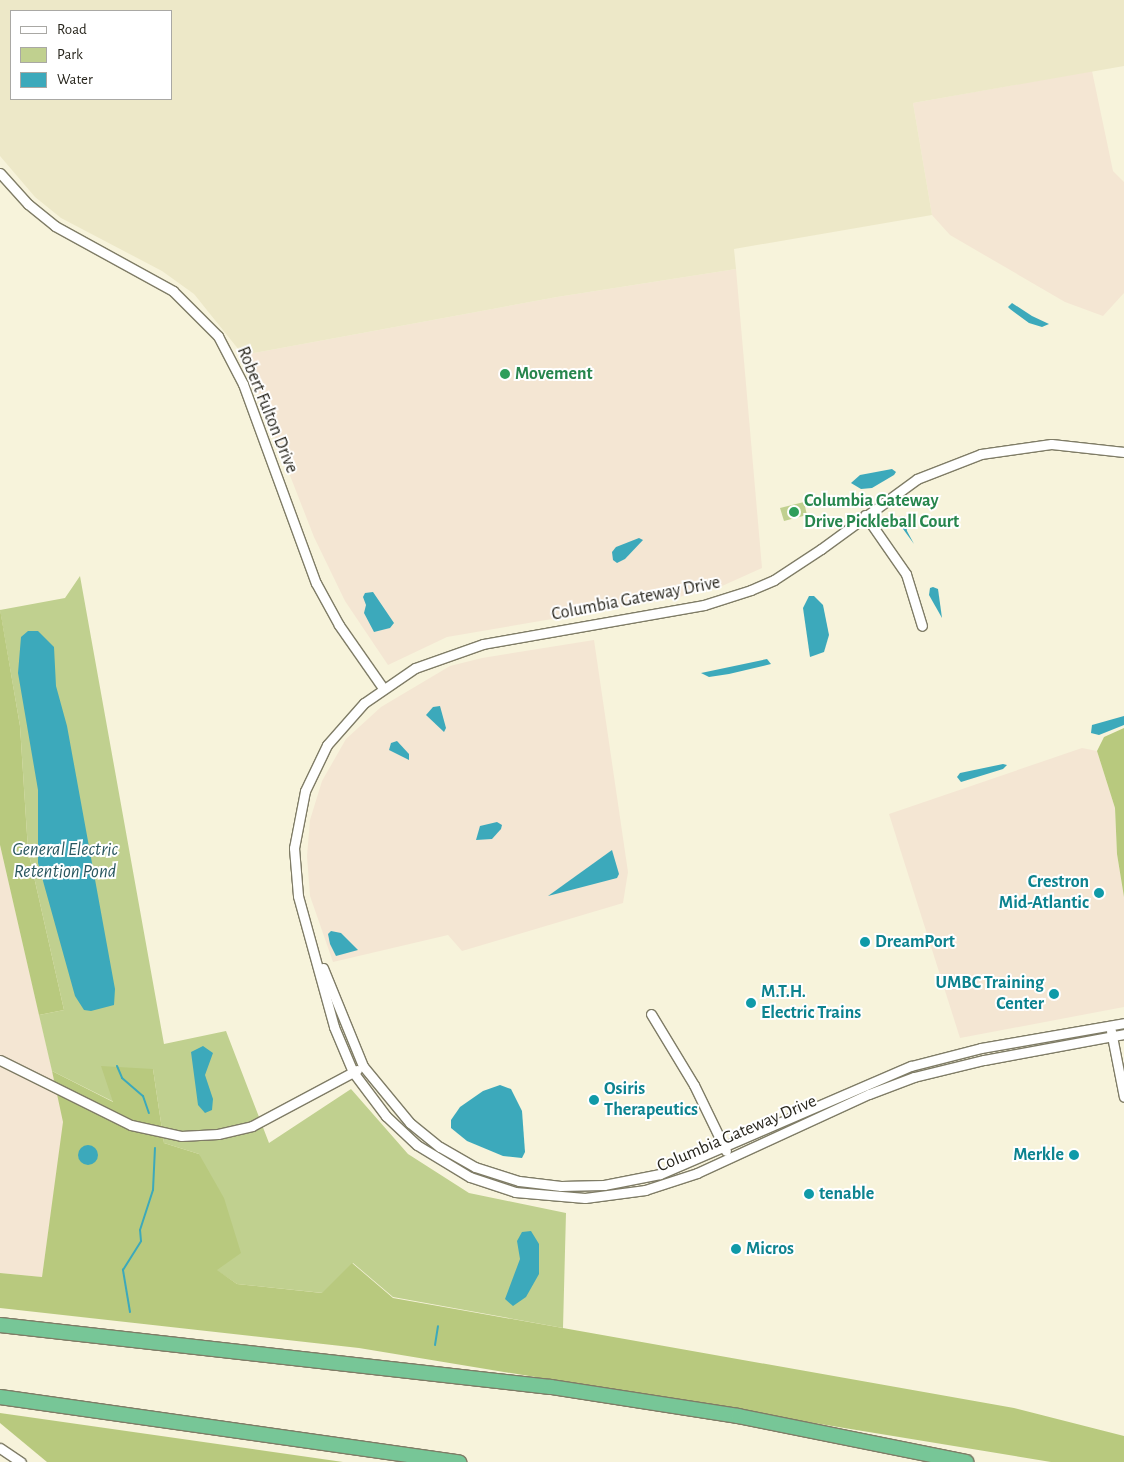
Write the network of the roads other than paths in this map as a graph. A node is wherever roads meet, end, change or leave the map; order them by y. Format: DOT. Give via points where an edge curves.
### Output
graph roads {
  1 [pos="0,173"];
  2 [pos="1124,452"];
  3 [pos="865,515"];
  4 [pos="922,626"];
  5 [pos="383,688"];
  6 [pos="303,916"];
  7 [pos="651,1014"];
  8 [pos="1124,1023"];
  9 [pos="1110,1025"];
  10 [pos="1124,1034"];
  11 [pos="1112,1036"];
  12 [pos="0,1060"];
  13 [pos="363,1066"];
  14 [pos="353,1072"];
  15 [pos="1124,1098"];
  16 [pos="725,1147"];
  17 [pos="730,1158"];
  18 [pos="0,1325"];
  19 [pos="0,1397"];
  20 [pos="0,1448"];
  21 [pos="21,1462"];
  22 [pos="460,1462"];
  23 [pos="966,1462"];
  1 -- 5 [label="street, Robert Fulton Drive" via="28,204 55,226 173,291 218,336 242,384 316,583"];
  2 -- 3 [label="street, Columbia Gateway Drive" via="1051,444 1005,448 939,468 899,490"];
  3 -- 4 [label="street" via="906,574"];
  3 -- 5 [label="street, Columbia Gateway Drive" via="794,568 732,597 680,610 462,649 415,668"];
  5 -- 6 [label="street, Columbia Gateway Drive" via="336,732 318,759 304,791 294,848 295,879"];
  6 -- 13 [label="street, Columbia Gateway Drive"];
  6 -- 14 [label="street, Columbia Gateway Drive" via="334,1027"];
  7 -- 16 [label="street" via="694,1084"];
  8 -- 9 [label="street, Columbia Gateway Drive"];
  9 -- 11 [label="street"];
  9 -- 16 [label="street, Columbia Gateway Drive" via="981,1048 912,1066 866,1083"];
  10 -- 11 [label="street, Columbia Gateway Drive"];
  11 -- 15 [label="street"];
  11 -- 17 [label="street, Columbia Gateway Drive" via="914,1077 869,1094"];
  12 -- 14 [label="street" via="131,1125 181,1136 218,1134 252,1126"];
  13 -- 14 [label="street"];
  13 -- 16 [label="street, Columbia Gateway Drive" via="394,1108 424,1136 475,1167 519,1181 561,1186 623,1182 660,1174"];
  14 -- 17 [label="street, Columbia Gateway Drive" via="386,1116 417,1145 470,1177 515,1192 560,1198 625,1194 664,1185"];
  16 -- 17 [label="street"];
  18 -- 23 [label="highway" via="551,1387 738,1416"];
  19 -- 22 [label="highway"];
  20 -- 21 [label="street"];
}
